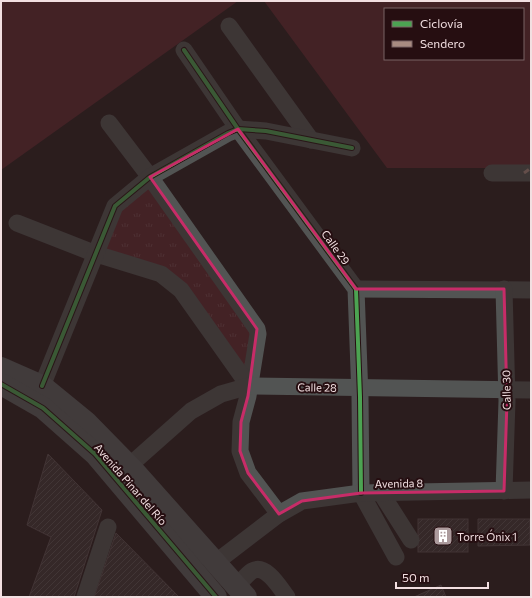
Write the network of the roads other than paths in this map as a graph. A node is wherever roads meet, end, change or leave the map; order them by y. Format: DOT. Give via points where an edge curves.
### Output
graph roads {
  1 [pos="229,26"];
  2 [pos="184,50"];
  3 [pos="109,123"];
  4 [pos="238,129"];
  5 [pos="311,140"];
  6 [pos="352,148"];
  7 [pos="492,173"];
  8 [pos="531,173"];
  9 [pos="150,177"];
  10 [pos="17,222"];
  11 [pos="96,254"];
  12 [pos="356,289"];
  13 [pos="504,289"];
  14 [pos="531,290"];
  15 [pos="1,368"];
  16 [pos="1,384"];
  17 [pos="42,386"];
  18 [pos="531,390"];
  19 [pos="249,391"];
  20 [pos="360,392"];
  21 [pos="506,395"];
  22 [pos="531,401"];
  23 [pos="132,469"];
  24 [pos="531,490"];
  25 [pos="504,492"];
  26 [pos="361,493"];
  27 [pos="381,493"];
  28 [pos="279,514"];
  29 [pos="108,527"];
  30 [pos="411,540"];
  31 [pos="396,557"];
  32 [pos="215,563"];
  33 [pos="241,592"];
  34 [pos="86,597"];
  35 [pos="216,597"];
  36 [pos="288,597"];
  1 -- 5 [label="street"];
  2 -- 4 [label="street, Calle 29"];
  3 -- 9 [label="street"];
  4 -- 5 [label="street" via="266,131"];
  4 -- 9 [label="street"];
  4 -- 12 [label="street, Calle 29"];
  5 -- 6 [label="street"];
  7 -- 8 [label="street"];
  9 -- 11 [label="street" via="115,206"];
  9 -- 19 [label="street" via="257,329"];
  10 -- 11 [label="street"];
  11 -- 17 [label="street"];
  11 -- 19 [label="street" via="161,274 180,290"];
  12 -- 13 [label="street"];
  12 -- 20 [label="street"];
  13 -- 14 [label="street"];
  13 -- 21 [label="street, Calle 30"];
  15 -- 17 [label="main road, Avenida Pinar del Río"];
  16 -- 35 [label="main road, Avenida Pinar del Río" via="43,408 95,454"];
  17 -- 23 [label="main road, Avenida Pinar del Río" via="86,422"];
  18 -- 21 [label="street, Calle 28"];
  19 -- 20 [label="street, Calle 28"];
  19 -- 23 [label="street, Calle 28" via="195,417"];
  19 -- 28 [label="street" via="241,422 240,451 248,473"];
  20 -- 21 [label="street, Calle 28"];
  20 -- 26 [label="street"];
  21 -- 22 [label="street, Calle 28"];
  21 -- 25 [label="street, Calle 30"];
  23 -- 32 [label="main road, Avenida Pinar del Río"];
  24 -- 25 [label="street, Avenida 8"];
  25 -- 27 [label="street, Avenida 8"];
  26 -- 27 [label="street, Avenida 8"];
  26 -- 28 [label="street, Avenida 8" via="302,502"];
  26 -- 31 [label="street"];
  27 -- 30 [label="street"];
  28 -- 32 [label="street, Avenida 8"];
  29 -- 34 [label="street"];
  32 -- 33 [label="main road, Avenida Pinar del Río"];
  33 -- 36 [label="street" via="252,571 262,570"];
}
